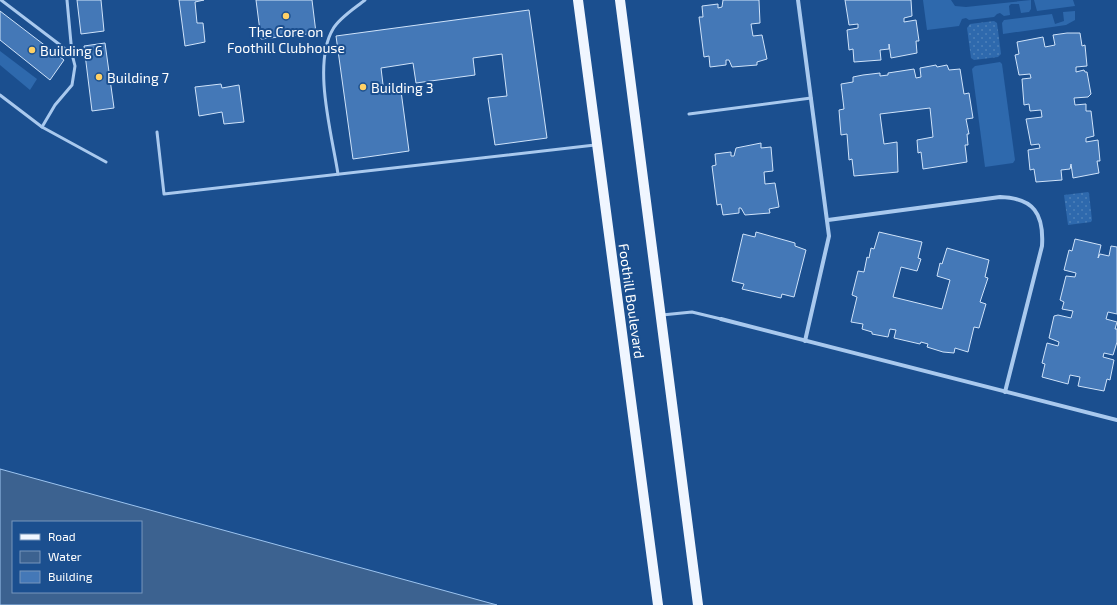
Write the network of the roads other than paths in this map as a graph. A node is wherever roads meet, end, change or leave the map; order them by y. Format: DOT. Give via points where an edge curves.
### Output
graph roads {
  1 [pos="1,0"];
  2 [pos="67,0"];
  3 [pos="365,0"];
  4 [pos="578,0"];
  5 [pos="620,0"];
  6 [pos="798,0"];
  7 [pos="72,54"];
  8 [pos="0,95"];
  9 [pos="811,98"];
  10 [pos="689,114"];
  11 [pos="42,127"];
  12 [pos="157,132"];
  13 [pos="597,144"];
  14 [pos="106,162"];
  15 [pos="338,174"];
  16 [pos="828,220"];
  17 [pos="661,315"];
  18 [pos="721,319"];
  19 [pos="805,341"];
  20 [pos="1005,392"];
  21 [pos="1117,420"];
  22 [pos="658,605"];
  23 [pos="698,605"];
  1 -- 7 [label="lane"];
  2 -- 7 [label="lane"];
  3 -- 15 [label="lane" via="333,28 324,50 325,89"];
  4 -- 13 [label="main road, Foothill Boulevard"];
  5 -- 17 [label="main road, Foothill Boulevard"];
  6 -- 9 [label="street"];
  7 -- 11 [label="lane" via="75,66 72,85 55,105"];
  8 -- 11 [label="lane"];
  9 -- 10 [label="lane"];
  9 -- 16 [label="street"];
  11 -- 14 [label="lane"];
  12 -- 15 [label="lane" via="164,194"];
  13 -- 15 [label="lane"];
  13 -- 22 [label="main road, Foothill Boulevard"];
  16 -- 19 [label="street" via="829,236"];
  16 -- 20 [label="street" via="1000,197 1025,200 1039,214 1044,228 1042,246"];
  17 -- 18 [label="lane" via="692,312"];
  17 -- 23 [label="main road, Foothill Boulevard"];
  18 -- 19 [label="street"];
  19 -- 20 [label="street"];
  20 -- 21 [label="street"];
}
